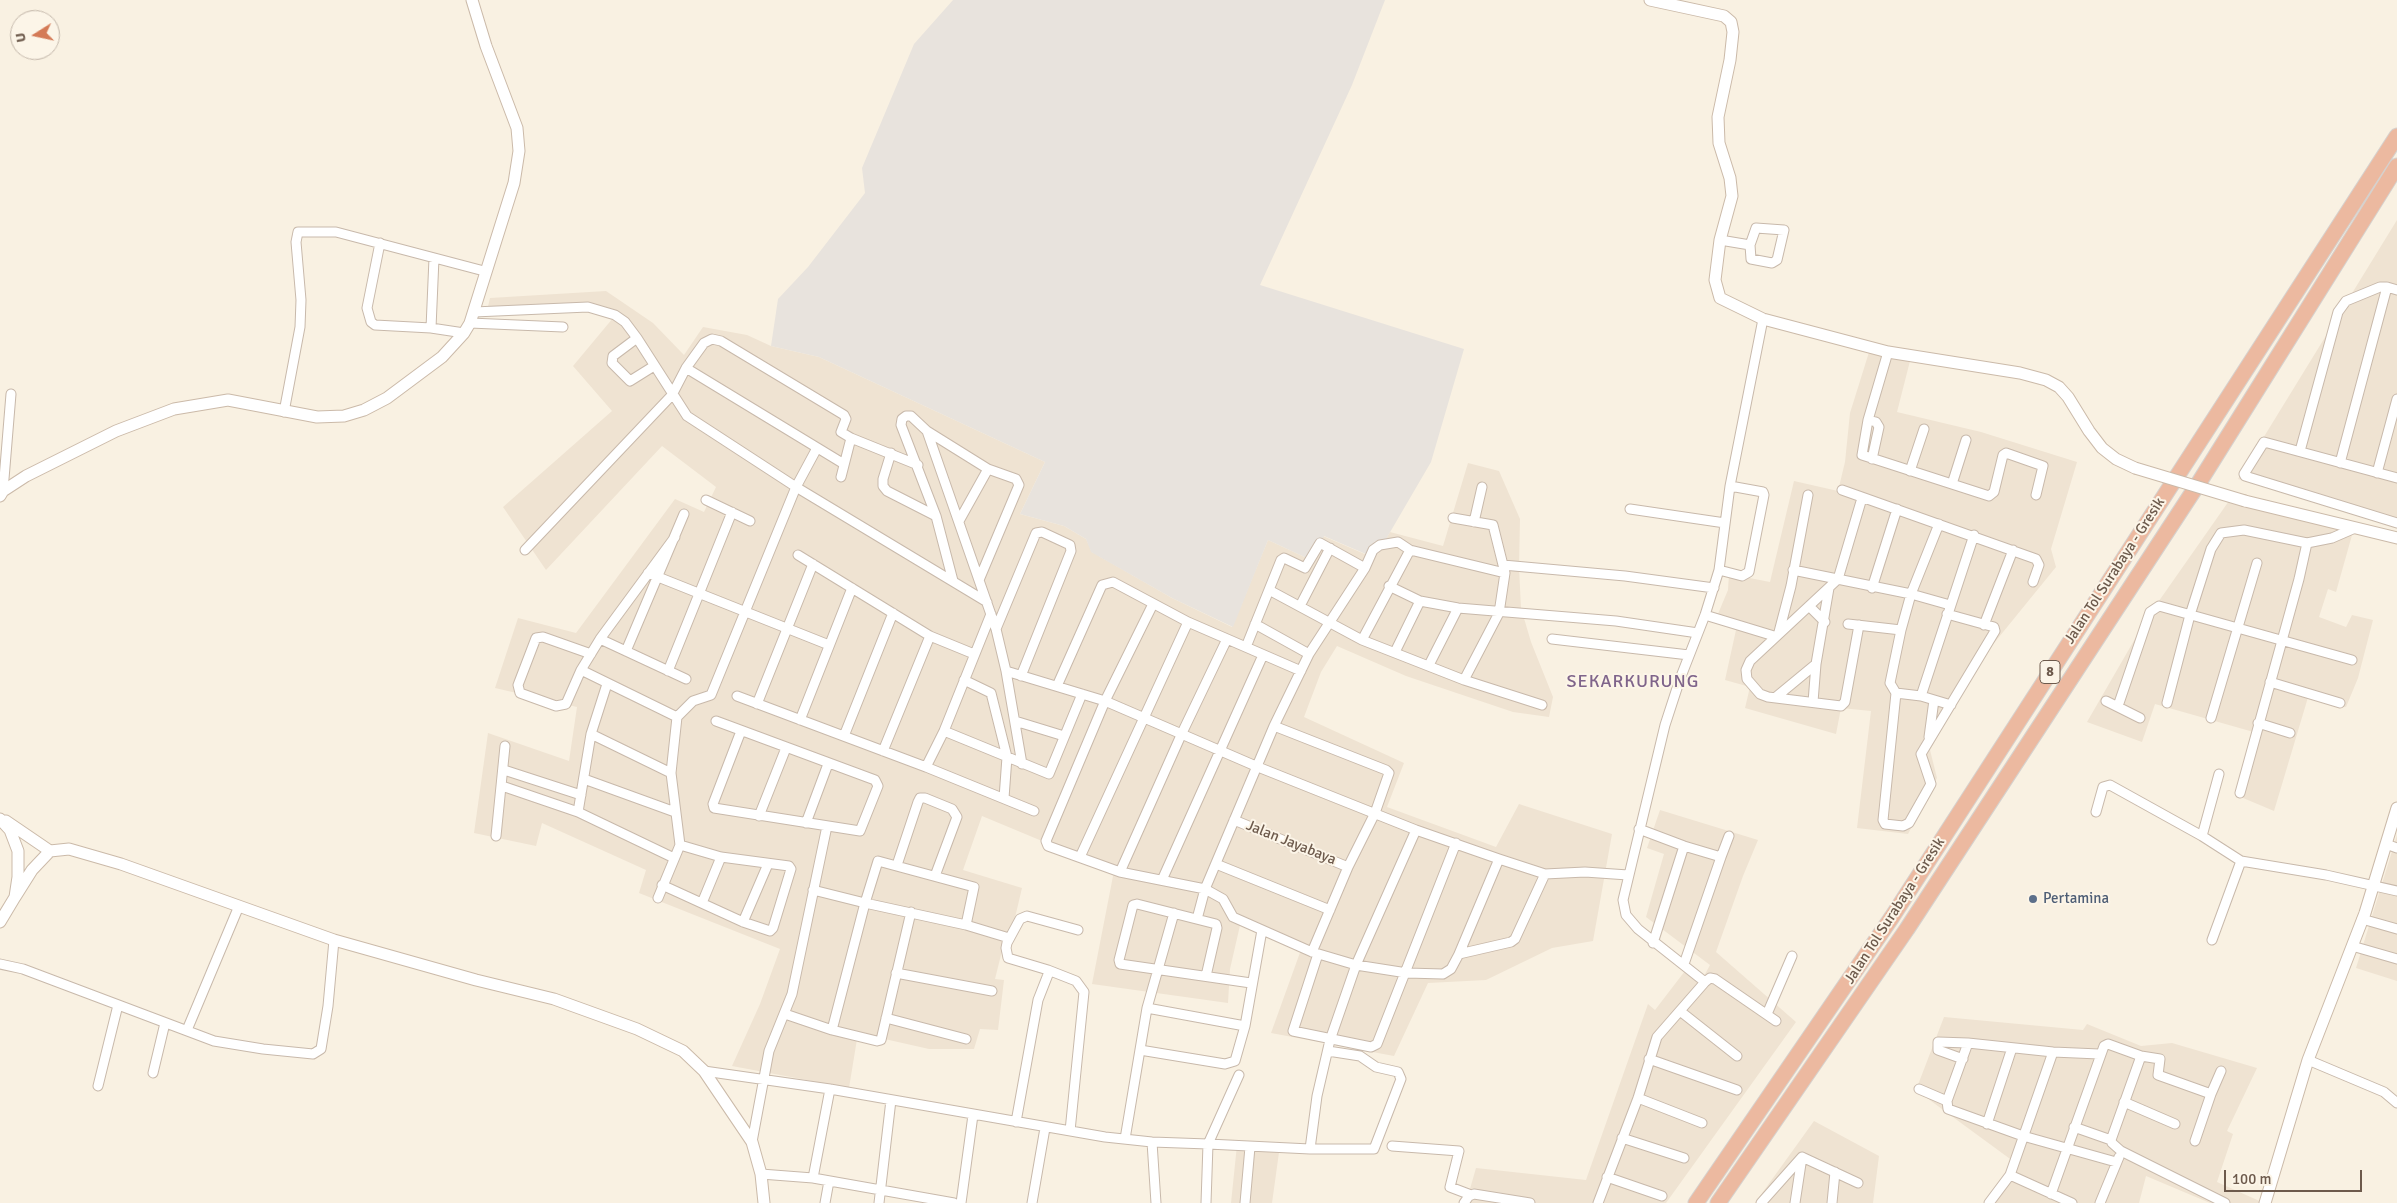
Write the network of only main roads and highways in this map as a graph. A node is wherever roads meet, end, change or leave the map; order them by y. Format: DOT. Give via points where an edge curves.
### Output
graph roads {
  1 [pos="472,0"];
  2 [pos="1650,0"];
  3 [pos="2397,136"];
  4 [pos="2397,166"];
  5 [pos="2,493"];
  6 [pos="2397,538"];
  7 [pos="2397,808"];
  8 [pos="0,818"];
  9 [pos="2392,846"];
  10 [pos="50,851"];
  11 [pos="15,897"];
  12 [pos="0,922"];
  13 [pos="764,1203"];
  14 [pos="1696,1203"];
  15 [pos="1718,1203"];
  16 [pos="2264,1203"];
  1 -- 5 [label="main road" via="517,128 519,151 514,182 474,312 467,328 442,357 387,398 344,416 317,417 228,400 174,409 116,431 26,476"];
  2 -- 6 [label="main road, bridge" via="1724,16 1731,22 1733,39 1718,117 1719,143 1732,196 1720,240 1715,280 1720,298 1763,320 1888,352 2046,380 2068,397 2102,448 2135,468 2245,501"];
  3 -- 14 [label="highway, Jalan Tol Surabaya - Gresik / 8" via="1870,950"];
  4 -- 15 [label="highway, Jalan Tol Surabaya - Gresik / 8" via="2173,522 1901,937"];
  7 -- 9 [label="main road"];
  8 -- 10 [label="main road"];
  8 -- 11 [label="main road" via="10,830 18,850"];
  9 -- 16 [label="main road" via="2374,884 2308,1060"];
  10 -- 11 [label="main road" via="32,870"];
  10 -- 13 [label="main road" via="69,849 121,864 334,940 554,999 659,1038 683,1051 704,1071 752,1142 761,1174"];
  11 -- 12 [label="main road"];
}
